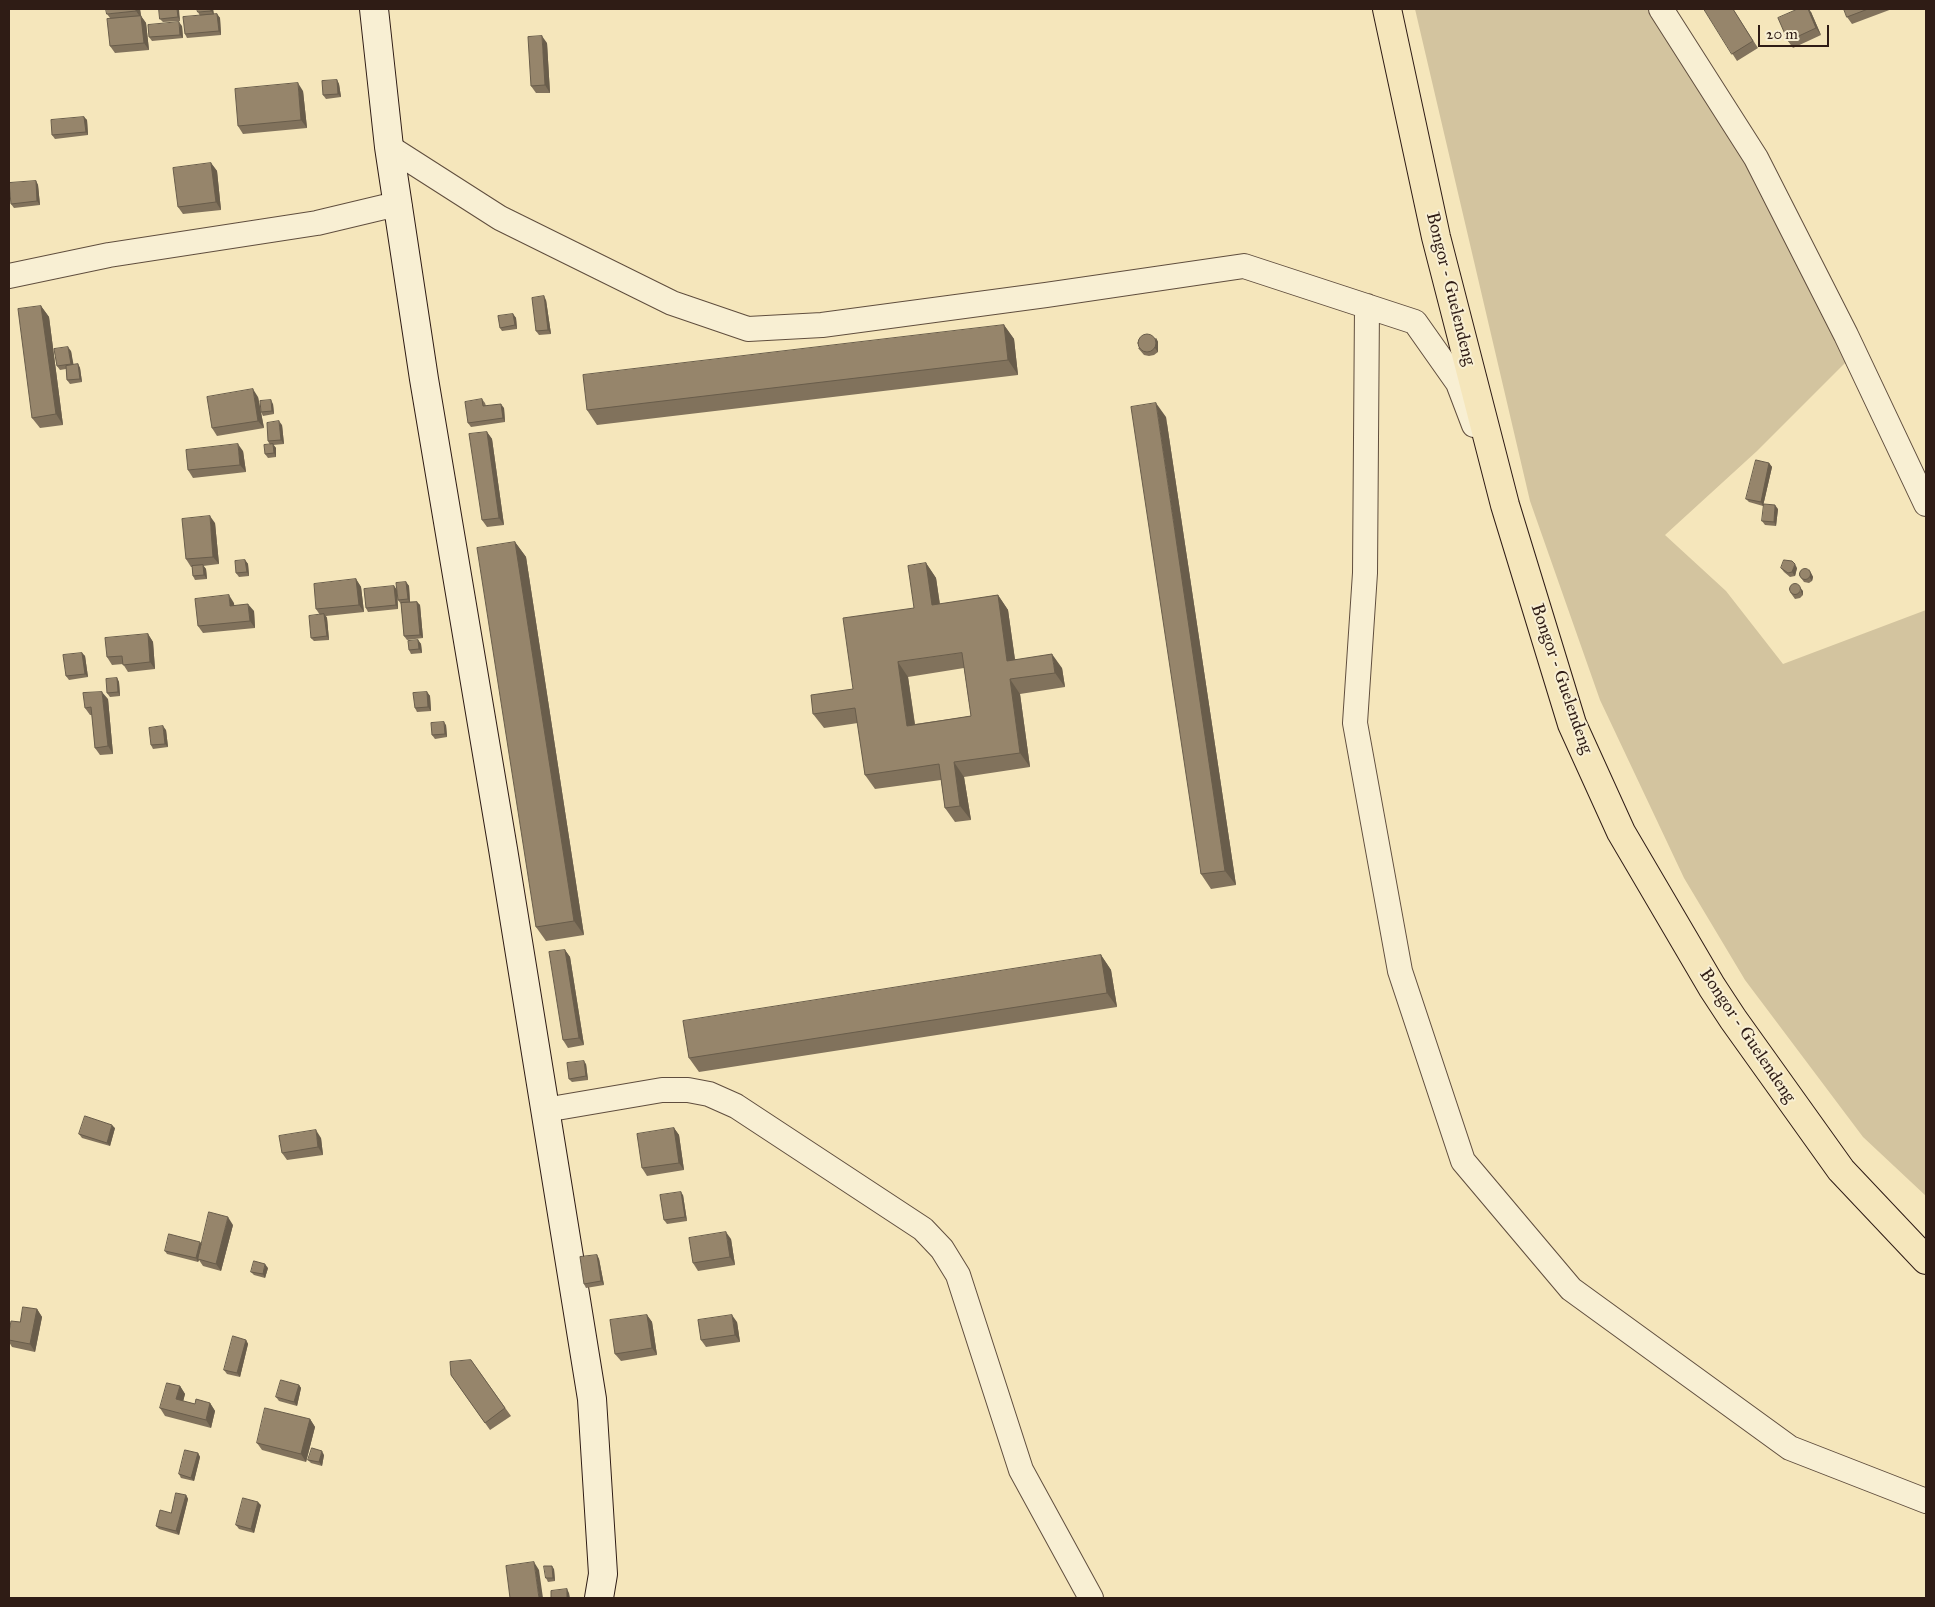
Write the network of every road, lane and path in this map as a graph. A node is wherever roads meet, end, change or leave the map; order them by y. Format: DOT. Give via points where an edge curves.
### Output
graph roads {
  1 [pos="374,9"];
  2 [pos="1387,9"];
  3 [pos="1661,9"];
  4 [pos="389,147"];
  5 [pos="400,208"];
  6 [pos="9,276"];
  7 [pos="1367,306"];
  8 [pos="1926,504"];
  9 [pos="1505,505"];
  10 [pos="545,1110"];
  11 [pos="1926,1260"];
  12 [pos="1926,1501"];
  13 [pos="599,1598"];
  14 [pos="1092,1598"];
  1 -- 4 [label="street"];
  2 -- 9 [label="highway, Bongor - Guelendeng" via="1436,237"];
  3 -- 8 [label="street" via="1756,158 1846,335"];
  4 -- 5 [label="street"];
  4 -- 7 [label="street" via="500,218 672,303 748,329 822,325 1244,266"];
  5 -- 6 [label="street" via="384,207 317,223 109,255"];
  5 -- 10 [label="street" via="424,379"];
  7 -- 9 [label="street" via="1415,322 1458,383"];
  7 -- 12 [label="street" via="1365,573 1355,723 1400,970 1463,1161 1579,1295 1790,1448"];
  9 -- 11 [label="highway, Bongor - Guelendeng" via="1572,724 1621,832 1738,1027 1841,1170"];
  10 -- 13 [label="street" via="592,1399 602,1574"];
  10 -- 14 [label="street" via="662,1090 709,1094 736,1106 923,1229 942,1248 958,1275 1021,1470"];
}
